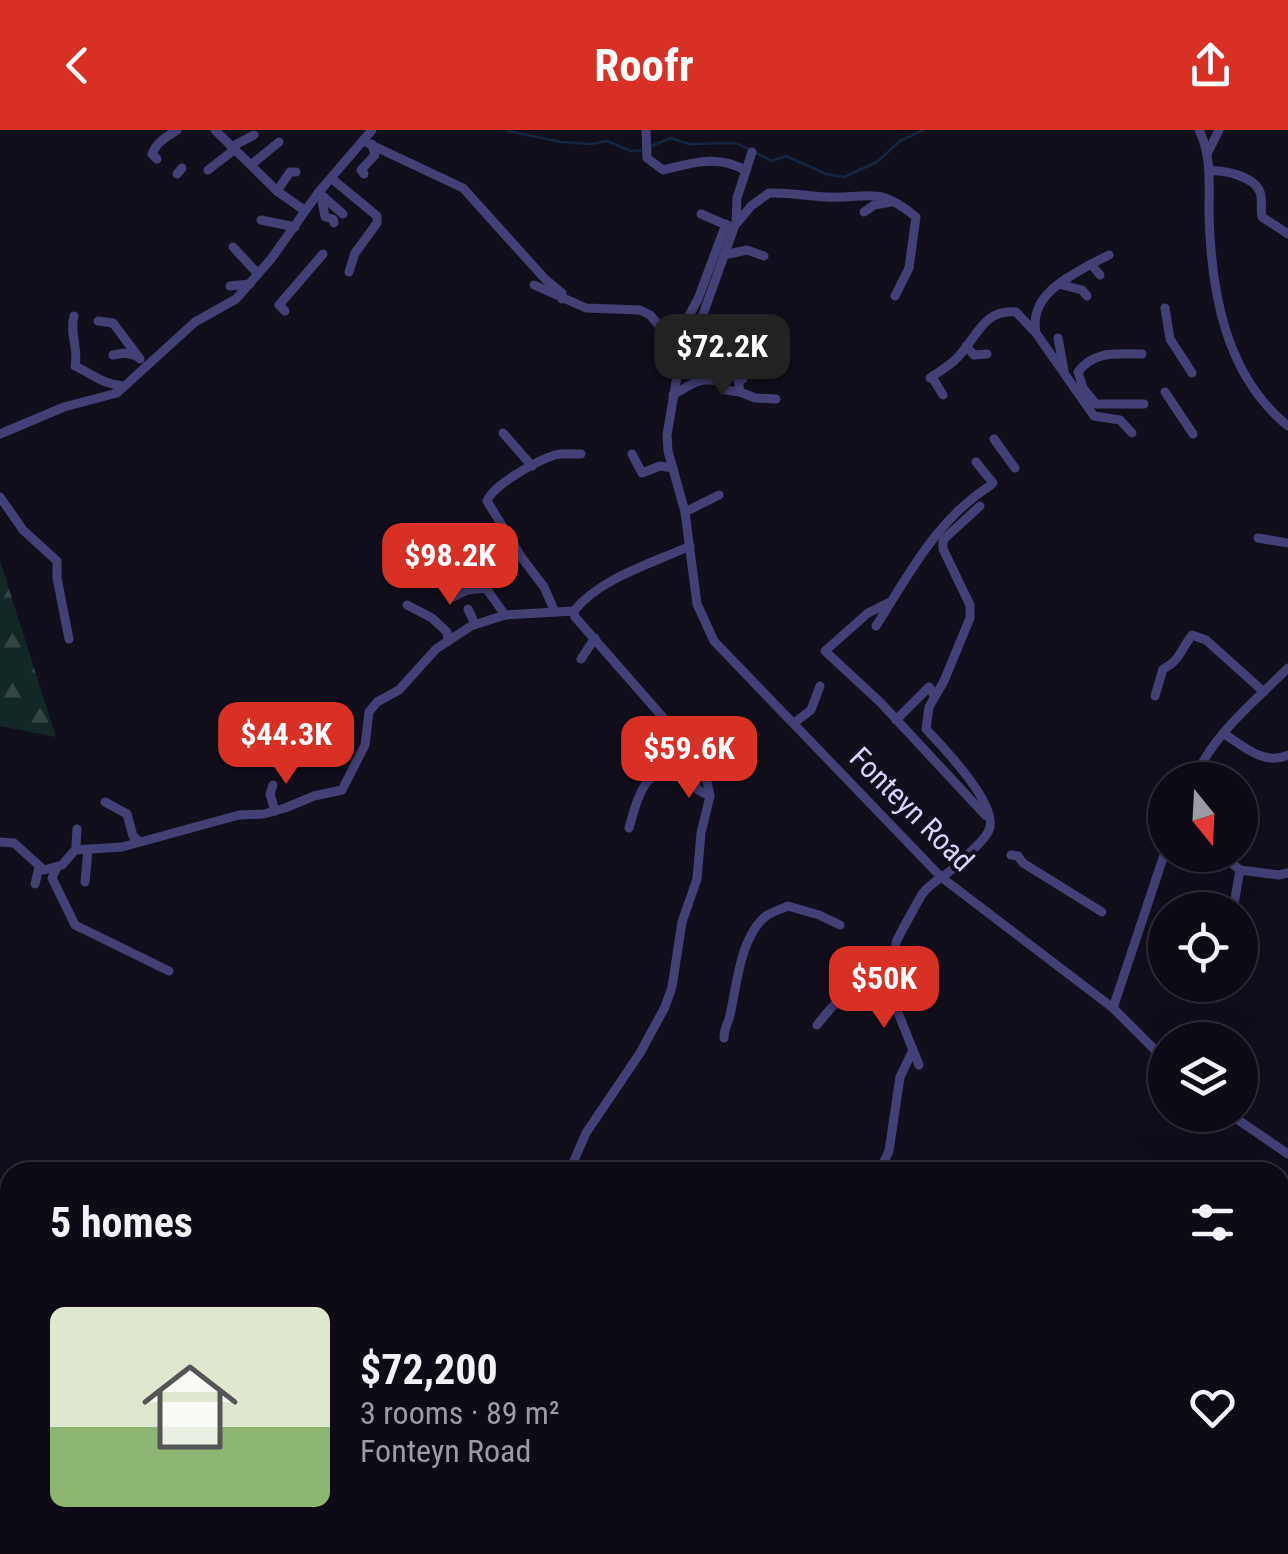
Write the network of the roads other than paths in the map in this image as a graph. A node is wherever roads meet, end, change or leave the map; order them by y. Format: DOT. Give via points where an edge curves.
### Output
graph roads {
  1 [pos="215,130"];
  2 [pos="646,130"];
  3 [pos="1200,130"];
  4 [pos="1220,130"];
  5 [pos="177,131"];
  6 [pos="254,134"];
  7 [pos="368,136"];
  8 [pos="279,142"];
  9 [pos="171,144"];
  10 [pos="233,149"];
  11 [pos="752,152"];
  12 [pos="1206,154"];
  13 [pos="158,159"];
  14 [pos="252,165"];
  15 [pos="208,170"];
  16 [pos="746,170"];
  17 [pos="1208,171"];
  18 [pos="296,172"];
  19 [pos="364,174"];
  20 [pos="331,178"];
  21 [pos="277,191"];
  22 [pos="321,195"];
  23 [pos="894,201"];
  24 [pos="304,210"];
  25 [pos="864,212"];
  26 [pos="343,214"];
  27 [pos="701,214"];
  28 [pos="261,220"];
  29 [pos="334,223"];
  30 [pos="732,225"];
  31 [pos="294,226"];
  32 [pos="1288,234"];
  33 [pos="234,247"];
  34 [pos="323,254"];
  35 [pos="724,255"];
  36 [pos="1108,255"];
  37 [pos="764,256"];
  38 [pos="1091,264"];
  39 [pos="349,272"];
  40 [pos="258,274"];
  41 [pos="1100,275"];
  42 [pos="250,284"];
  43 [pos="1059,284"];
  44 [pos="534,285"];
  45 [pos="230,286"];
  46 [pos="895,296"];
  47 [pos="1087,296"];
  48 [pos="562,299"];
  49 [pos="1165,308"];
  50 [pos="285,311"];
  51 [pos="74,316"];
  52 [pos="98,322"];
  53 [pos="1036,333"];
  54 [pos="1058,338"];
  55 [pos="694,340"];
  56 [pos="732,342"];
  57 [pos="673,345"];
  58 [pos="966,346"];
  59 [pos="987,354"];
  60 [pos="1142,354"];
  61 [pos="113,356"];
  62 [pos="143,362"];
  63 [pos="682,362"];
  64 [pos="944,369"];
  65 [pos="1192,374"];
  66 [pos="952,378"];
  67 [pos="1066,378"];
  68 [pos="743,379"];
  69 [pos="124,386"];
  70 [pos="740,392"];
  71 [pos="1165,392"];
  72 [pos="672,394"];
  73 [pos="943,395"];
  74 [pos="776,398"];
  75 [pos="1144,404"];
  76 [pos="1288,426"];
  77 [pos="502,433"];
  78 [pos="1132,433"];
  79 [pos="0,434"];
  80 [pos="1193,434"];
  81 [pos="994,438"];
  82 [pos="581,454"];
  83 [pos="632,454"];
  84 [pos="976,462"];
  85 [pos="532,466"];
  86 [pos="673,468"];
  87 [pos="1015,468"];
  88 [pos="719,495"];
  89 [pos="0,497"];
  90 [pos="980,506"];
  91 [pos="686,512"];
  92 [pos="1258,538"];
  93 [pos="1288,544"];
  94 [pos="690,546"];
  95 [pos="476,558"];
  96 [pos="705,574"];
  97 [pos="693,578"];
  98 [pos="486,588"];
  99 [pos="453,597"];
  100 [pos="890,602"];
  101 [pos="407,606"];
  102 [pos="468,609"];
  103 [pos="574,611"];
  104 [pos="555,612"];
  105 [pos="505,615"];
  106 [pos="475,624"];
  107 [pos="876,626"];
  108 [pos="595,638"];
  109 [pos="68,639"];
  110 [pos="448,641"];
  111 [pos="581,660"];
  112 [pos="1288,668"];
  113 [pos="820,686"];
  114 [pos="1264,692"];
  115 [pos="934,695"];
  116 [pos="1155,696"];
  117 [pos="896,720"];
  118 [pos="794,723"];
  119 [pos="1223,733"];
  120 [pos="1288,755"];
  121 [pos="1202,762"];
  122 [pos="273,785"];
  123 [pos="710,796"];
  124 [pos="105,802"];
  125 [pos="275,811"];
  126 [pos="991,821"];
  127 [pos="629,828"];
  128 [pos="77,830"];
  129 [pos="0,842"];
  130 [pos="140,842"];
  131 [pos="81,846"];
  132 [pos="1011,855"];
  133 [pos="39,867"];
  134 [pos="57,867"];
  135 [pos="1158,872"];
  136 [pos="1255,872"];
  137 [pos="1285,876"];
  138 [pos="941,877"];
  139 [pos="84,882"];
  140 [pos="34,884"];
  141 [pos="1102,912"];
  142 [pos="840,925"];
  143 [pos="169,971"];
  144 [pos="887,985"];
  145 [pos="1113,1008"];
  146 [pos="817,1025"];
  147 [pos="724,1038"];
  148 [pos="1148,1043"];
  149 [pos="913,1050"];
  150 [pos="918,1066"];
  151 [pos="1256,1132"];
  152 [pos="1288,1154"];
  153 [pos="573,1162"];
  154 [pos="884,1162"];
  1 -- 10 [label="street"];
  2 -- 16 [label="street" via="647,158 664,170 708,160"];
  3 -- 12 [label="street"];
  4 -- 12 [label="street"];
  5 -- 9 [label="street"];
  5 -- 13 [label="street" via="155,148"];
  6 -- 10 [label="street"];
  7 -- 19 [label="street" via="375,155 362,166"];
  7 -- 20 [label="street"];
  7 -- 48 [label="street" via="463,188"];
  8 -- 14 [label="street"];
  10 -- 14 [label="street"];
  10 -- 15 [label="street"];
  11 -- 16 [label="street"];
  12 -- 17 [label="street"];
  14 -- 21 [label="street"];
  16 -- 30 [label="street"];
  17 -- 32 [label="street" via="1231,172 1255,185 1262,217"];
  17 -- 76 [label="street" via="1210,268 1228,337 1254,392"];
  18 -- 21 [label="street"];
  20 -- 22 [label="street"];
  20 -- 39 [label="street" via="377,216"];
  21 -- 24 [label="street"];
  22 -- 24 [label="street"];
  22 -- 26 [label="street"];
  22 -- 29 [label="street" via="325,217"];
  23 -- 25 [label="street"];
  23 -- 30 [label="street" via="873,194 769,193"];
  23 -- 46 [label="street" via="916,217 908,268"];
  24 -- 31 [label="street"];
  27 -- 30 [label="street"];
  28 -- 31 [label="street"];
  30 -- 35 [label="street"];
  30 -- 57 [label="street"];
  31 -- 40 [label="street"];
  33 -- 40 [label="street"];
  34 -- 50 [label="street" via="279,305"];
  35 -- 37 [label="street" via="747,250"];
  35 -- 55 [label="street"];
  36 -- 38 [label="street"];
  38 -- 41 [label="street"];
  38 -- 43 [label="street"];
  40 -- 42 [label="street"];
  42 -- 45 [label="street"];
  42 -- 62 [label="street"];
  43 -- 47 [label="street"];
  43 -- 53 [label="street" via="1034,311"];
  44 -- 48 [label="street"];
  48 -- 57 [label="street" via="586,308 640,310"];
  49 -- 65 [label="street" via="1170,339"];
  51 -- 69 [label="street" via="75,366 105,384"];
  52 -- 62 [label="street" via="113,323"];
  53 -- 58 [label="street" via="1024,317 1007,311 987,319"];
  53 -- 67 [label="street"];
  54 -- 67 [label="street"];
  55 -- 56 [label="street"];
  55 -- 63 [label="street"];
  56 -- 68 [label="street" via="746,352"];
  56 -- 70 [label="street"];
  57 -- 63 [label="street"];
  58 -- 59 [label="street" via="974,356"];
  58 -- 64 [label="street"];
  60 -- 75 [label="street" via="1112,352 1078,372 1096,404"];
  61 -- 62 [label="street" via="125,353"];
  62 -- 69 [label="street"];
  63 -- 72 [label="street"];
  64 -- 66 [label="street"];
  64 -- 73 [label="street" via="931,378"];
  67 -- 78 [label="street" via="1094,416 1120,420"];
  69 -- 79 [label="street" via="102,400"];
  70 -- 72 [label="street" via="710,378"];
  70 -- 74 [label="street"];
  71 -- 80 [label="street"];
  72 -- 86 [label="street"];
  77 -- 85 [label="street" via="522,446"];
  81 -- 87 [label="street"];
  82 -- 85 [label="street" via="555,455"];
  83 -- 86 [label="street" via="642,473"];
  84 -- 100 [label="street" via="992,484 941,528"];
  85 -- 104 [label="street" via="490,492 487,501"];
  86 -- 91 [label="street"];
  88 -- 91 [label="street"];
  89 -- 109 [label="street" via="57,561"];
  90 -- 115 [label="street" via="943,540 970,618"];
  91 -- 94 [label="street, Fonteyn Road"];
  92 -- 93 [label="street"];
  94 -- 97 [label="street, Fonteyn Road"];
  94 -- 103 [label="street" via="609,584"];
  95 -- 98 [label="street" via="491,580"];
  96 -- 97 [label="street"];
  97 -- 118 [label="street, Fonteyn Road" via="714,642"];
  98 -- 99 [label="street"];
  98 -- 105 [label="street"];
  100 -- 107 [label="street"];
  100 -- 117 [label="street" via="825,650"];
  101 -- 110 [label="street" via="432,618"];
  102 -- 106 [label="street"];
  103 -- 104 [label="street"];
  103 -- 108 [label="street"];
  104 -- 105 [label="street"];
  105 -- 106 [label="street"];
  106 -- 110 [label="street"];
  108 -- 111 [label="street"];
  108 -- 123 [label="street" via="703,763"];
  110 -- 125 [label="street" via="369,712 365,745 342,790"];
  112 -- 114 [label="street"];
  113 -- 118 [label="street" via="810,710"];
  114 -- 116 [label="street" via="1196,635 1173,665 1162,668"];
  114 -- 119 [label="street"];
  115 -- 117 [label="street" via="929,687"];
  115 -- 126 [label="street" via="926,729 971,777"];
  117 -- 126 [label="street"];
  118 -- 138 [label="street, Fonteyn Road"];
  119 -- 120 [label="street" via="1260,758"];
  119 -- 121 [label="street"];
  122 -- 125 [label="street"];
  123 -- 127 [label="street" via="698,790 689,772 660,772 640,792"];
  123 -- 153 [label="street" via="665,1007"];
  124 -- 130 [label="street" via="128,814"];
  125 -- 130 [label="street" via="239,814"];
  126 -- 138 [label="street" via="989,832"];
  128 -- 131 [label="street"];
  129 -- 133 [label="street" via="14,843"];
  130 -- 131 [label="street"];
  131 -- 134 [label="street"];
  131 -- 139 [label="street"];
  132 -- 141 [label="street"];
  133 -- 134 [label="street"];
  133 -- 140 [label="street"];
  134 -- 143 [label="street" via="52,878 75,926"];
  135 -- 145 [label="street"];
  136 -- 137 [label="street"];
  138 -- 144 [label="street" via="921,894 898,936"];
  138 -- 145 [label="street, Fonteyn Road"];
  142 -- 147 [label="street" via="788,906 766,916 750,940"];
  144 -- 146 [label="street" via="850,989"];
  144 -- 149 [label="street"];
  145 -- 148 [label="street, Fonteyn Road"];
  149 -- 150 [label="street"];
  149 -- 154 [label="street" via="900,1076"];
  151 -- 152 [label="street"];
}
